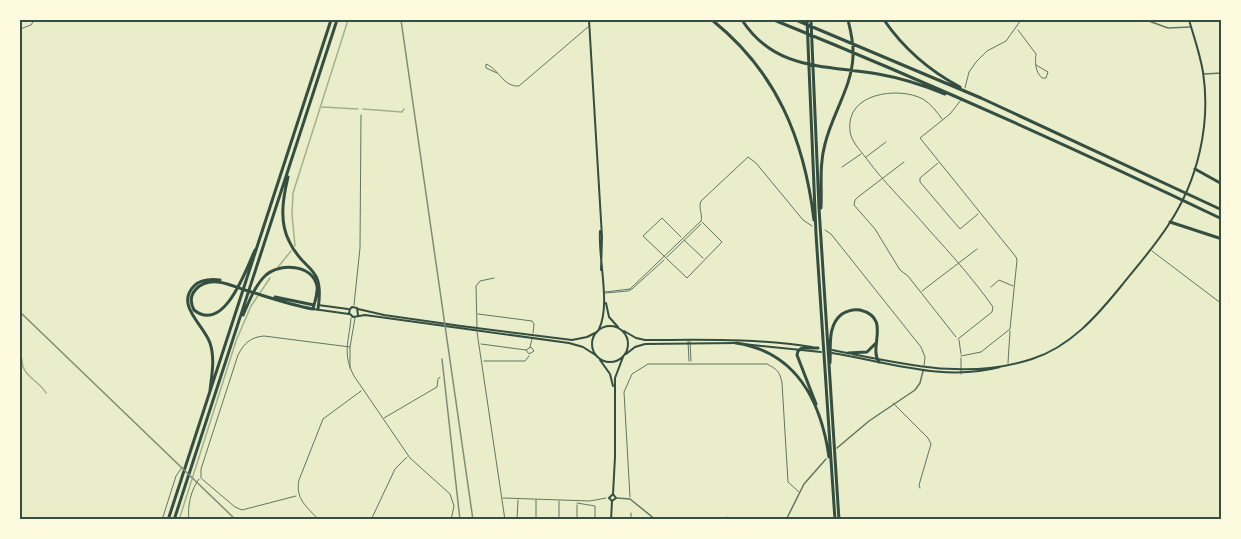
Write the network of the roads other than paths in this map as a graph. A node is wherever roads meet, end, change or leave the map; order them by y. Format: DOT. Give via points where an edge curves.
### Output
graph roads {
  1 [pos="34,20"];
  2 [pos="331,20"];
  3 [pos="337,20"];
  4 [pos="589,20"];
  5 [pos="712,20"];
  6 [pos="742,20"];
  7 [pos="774,20"];
  8 [pos="796,20"];
  9 [pos="809,20"];
  10 [pos="848,20"];
  11 [pos="884,20"];
  12 [pos="1021,20"];
  13 [pos="1146,20"];
  14 [pos="1189,20"];
  15 [pos="589,26"];
  16 [pos="1191,27"];
  17 [pos="20,29"];
  18 [pos="1016,29"];
  19 [pos="1036,65"];
  20 [pos="497,73"];
  21 [pos="1221,73"];
  22 [pos="1203,74"];
  23 [pos="811,79"];
  24 [pos="981,98"];
  25 [pos="361,115"];
  26 [pos="1008,119"];
  27 [pos="943,120"];
  28 [pos="300,135"];
  29 [pos="885,142"];
  30 [pos="862,153"];
  31 [pos="865,157"];
  32 [pos="904,162"];
  33 [pos="939,162"];
  34 [pos="842,167"];
  35 [pos="1195,169"];
  36 [pos="881,178"];
  37 [pos="1221,184"];
  38 [pos="1221,210"];
  39 [pos="980,213"];
  40 [pos="1221,219"];
  41 [pos="702,222"];
  42 [pos="820,222"];
  43 [pos="1170,222"];
  44 [pos="812,226"];
  45 [pos="825,230"];
  46 [pos="262,234"];
  47 [pos="816,234"];
  48 [pos="683,239"];
  49 [pos="1221,239"];
  50 [pos="977,249"];
  51 [pos="1150,250"];
  52 [pos="665,257"];
  53 [pos="704,260"];
  54 [pos="958,264"];
  55 [pos="494,278"];
  56 [pos="235,286"];
  57 [pos="1015,286"];
  58 [pos="991,287"];
  59 [pos="921,292"];
  60 [pos="603,293"];
  61 [pos="1221,304"];
  62 [pos="316,307"];
  63 [pos="353,308"];
  64 [pos="358,309"];
  65 [pos="477,314"];
  66 [pos="358,315"];
  67 [pos="350,316"];
  68 [pos="620,328"];
  69 [pos="1010,329"];
  70 [pos="597,331"];
  71 [pos="624,331"];
  72 [pos="235,333"];
  73 [pos="533,336"];
  74 [pos="878,338"];
  75 [pos="958,339"];
  76 [pos="689,341"];
  77 [pos="736,343"];
  78 [pos="480,344"];
  79 [pos="347,346"];
  80 [pos="351,347"];
  81 [pos="530,347"];
  82 [pos="800,349"];
  83 [pos="820,349"];
  84 [pos="526,350"];
  85 [pos="849,353"];
  86 [pos="530,354"];
  87 [pos="624,355"];
  88 [pos="597,356"];
  89 [pos="961,356"];
  90 [pos="878,360"];
  91 [pos="482,361"];
  92 [pos="690,363"];
  93 [pos="1008,365"];
  94 [pos="923,368"];
  95 [pos="351,370"];
  96 [pos="961,372"];
  97 [pos="441,377"];
  98 [pos="829,377"];
  99 [pos="362,389"];
  100 [pos="614,392"];
  101 [pos="208,399"];
  102 [pos="893,404"];
  103 [pos="819,413"];
  104 [pos="383,419"];
  105 [pos="837,448"];
  106 [pos="408,456"];
  107 [pos="826,459"];
  108 [pos="182,466"];
  109 [pos="832,477"];
  110 [pos="201,478"];
  111 [pos="920,488"];
  112 [pos="799,492"];
  113 [pos="613,494"];
  114 [pos="298,495"];
  115 [pos="501,498"];
  116 [pos="519,498"];
  117 [pos="537,498"];
  118 [pos="609,498"];
  119 [pos="616,498"];
  120 [pos="560,499"];
  121 [pos="630,499"];
  122 [pos="578,500"];
  123 [pos="612,501"];
  124 [pos="578,504"];
  125 [pos="632,513"];
  126 [pos="162,519"];
  127 [pos="168,519"];
  128 [pos="174,519"];
  129 [pos="189,519"];
  130 [pos="319,519"];
  131 [pos="371,519"];
  132 [pos="451,519"];
  133 [pos="505,519"];
  134 [pos="517,519"];
  135 [pos="536,519"];
  136 [pos="559,519"];
  137 [pos="577,519"];
  138 [pos="595,519"];
  139 [pos="611,519"];
  140 [pos="631,519"];
  141 [pos="656,519"];
  142 [pos="723,519"];
  143 [pos="732,519"];
  144 [pos="786,519"];
  145 [pos="837,519"];
  1 -- 17 [label="street"];
  2 -- 46 [label="highway"];
  3 -- 28 [label="highway"];
  4 -- 15 [label="main road"];
  5 -- 47 [label="highway" via="754,62 788,117 807,172"];
  6 -- 26 [label="highway" via="768,48 789,59 904,80"];
  7 -- 26 [label="highway"];
  8 -- 24 [label="highway"];
  9 -- 23 [label="highway"];
  10 -- 42 [label="highway" via="853,56 823,151"];
  11 -- 24 [label="highway" via="921,62"];
  12 -- 18 [label="street"];
  13 -- 16 [label="street" via="1168,28"];
  14 -- 16 [label="main road"];
  15 -- 20 [label="street" via="519,86 512,87"];
  15 -- 60 [label="main road"];
  16 -- 22 [label="main road"];
  18 -- 19 [label="street" via="1036,54"];
  18 -- 27 [label="street" via="976,62 959,103"];
  19 -- 19 [label="street" via="1040,76 1046,78 1048,72"];
  21 -- 22 [label="street"];
  22 -- 35 [label="main road" via="1203,130"];
  23 -- 42 [label="highway"];
  23 -- 47 [label="highway"];
  24 -- 38 [label="highway"];
  25 -- 63 [label="street" via="360,248"];
  26 -- 40 [label="highway"];
  27 -- 30 [label="street" via="923,99 913,96 890,93 869,98 856,109 849,129"];
  27 -- 33 [label="street" via="920,138"];
  28 -- 62 [label="highway" via="285,189 284,226 292,248 319,279"];
  28 -- 72 [label="highway"];
  29 -- 31 [label="street"];
  30 -- 31 [label="street"];
  30 -- 34 [label="street"];
  31 -- 36 [label="street"];
  32 -- 36 [label="street"];
  33 -- 39 [label="street"];
  33 -- 39 [label="street" via="920,182 960,229"];
  35 -- 37 [label="highway"];
  35 -- 43 [label="main road"];
  36 -- 54 [label="street"];
  36 -- 59 [label="street" via="854,205 900,270"];
  39 -- 57 [label="street" via="1016,257"];
  41 -- 44 [label="street" via="702,201 748,157"];
  41 -- 48 [label="street"];
  41 -- 53 [label="street" via="722,242"];
  42 -- 98 [label="highway"];
  43 -- 49 [label="highway"];
  43 -- 51 [label="main road"];
  45 -- 94 [label="street" via="921,347 925,357"];
  46 -- 56 [label="highway" via="240,282 223,308 205,316 192,307 192,293 202,284"];
  46 -- 101 [label="highway"];
  47 -- 109 [label="highway"];
  48 -- 52 [label="street"];
  48 -- 52 [label="street" via="662,218 643,236"];
  48 -- 53 [label="street"];
  50 -- 54 [label="street"];
  51 -- 61 [label="street"];
  51 -- 93 [label="main road" via="1074,337 1040,356"];
  52 -- 53 [label="street" via="687,278"];
  52 -- 60 [label="street" via="632,289"];
  54 -- 59 [label="street"];
  54 -- 75 [label="street" via="993,310"];
  55 -- 65 [label="street" via="476,286"];
  56 -- 62 [label="highway"];
  56 -- 101 [label="highway" via="205,280 194,286 187,297 212,350"];
  57 -- 58 [label="street" via="999,280"];
  57 -- 69 [label="street"];
  59 -- 75 [label="street"];
  60 -- 68 [label="main road" via="608,315"];
  60 -- 70 [label="main road" via="604,313"];
  62 -- 63 [label="main road"];
  62 -- 67 [label="main road"];
  62 -- 72 [label="highway" via="317,289 312,277 296,268 279,269 257,287"];
  63 -- 64 [label="main road"];
  63 -- 67 [label="main road"];
  64 -- 66 [label="main road"];
  64 -- 73 [label="main road"];
  65 -- 73 [label="street" via="532,321"];
  65 -- 78 [label="street"];
  66 -- 67 [label="main road"];
  66 -- 73 [label="main road"];
  66 -- 80 [label="street"];
  67 -- 79 [label="street"];
  68 -- 70 [label="main road" via="608,326"];
  68 -- 71 [label="main road"];
  69 -- 89 [label="street" via="981,352"];
  69 -- 93 [label="street"];
  70 -- 73 [label="main road" via="574,340"];
  70 -- 88 [label="main road" via="592,343"];
  71 -- 76 [label="main road" via="643,340"];
  71 -- 87 [label="main road" via="628,341"];
  72 -- 128 [label="highway"];
  73 -- 81 [label="street"];
  73 -- 88 [label="main road" via="577,345"];
  74 -- 85 [label="highway" via="867,352"];
  74 -- 90 [label="highway"];
  74 -- 98 [label="highway" via="877,325 867,313 853,310 842,315 832,331"];
  75 -- 89 [label="street"];
  76 -- 77 [label="main road"];
  76 -- 83 [label="main road" via="750,340"];
  76 -- 87 [label="main road" via="642,345"];
  76 -- 92 [label="street"];
  77 -- 82 [label="main road"];
  77 -- 103 [label="highway" via="756,347 784,362 805,387"];
  78 -- 84 [label="street"];
  78 -- 91 [label="street"];
  79 -- 80 [label="street"];
  79 -- 95 [label="street"];
  79 -- 110 [label="street" via="264,336 247,342 238,355"];
  80 -- 95 [label="street"];
  81 -- 84 [label="street"];
  81 -- 86 [label="street" via="534,350"];
  82 -- 83 [label="highway"];
  82 -- 103 [label="highway" via="798,360"];
  84 -- 86 [label="street"];
  85 -- 90 [label="main road"];
  85 -- 90 [label="main road" via="832,352"];
  86 -- 91 [label="street" via="520,362"];
  87 -- 88 [label="main road" via="610,362"];
  87 -- 100 [label="main road" via="615,374"];
  88 -- 100 [label="main road" via="611,376"];
  89 -- 96 [label="street"];
  90 -- 94 [label="main road"];
  91 -- 115 [label="street"];
  92 -- 112 [label="street" via="767,364 777,369 782,383 788,482"];
  92 -- 121 [label="street" via="648,364 635,371 627,382 624,396"];
  93 -- 96 [label="main road" via="977,373"];
  94 -- 96 [label="main road"];
  94 -- 102 [label="street" via="917,388"];
  95 -- 99 [label="street"];
  97 -- 104 [label="street" via="437,387"];
  98 -- 145 [label="highway"];
  99 -- 104 [label="street"];
  99 -- 114 [label="street" via="324,419 299,480"];
  100 -- 113 [label="main road"];
  101 -- 127 [label="highway"];
  102 -- 105 [label="street"];
  102 -- 111 [label="street" via="931,444"];
  103 -- 109 [label="highway"];
  104 -- 106 [label="street"];
  106 -- 131 [label="street" via="395,469"];
  106 -- 132 [label="street" via="450,494 454,506"];
  107 -- 112 [label="street"];
  108 -- 126 [label="street"];
  109 -- 145 [label="highway"];
  110 -- 114 [label="street" via="242,510"];
  110 -- 129 [label="street" via="196,481"];
  112 -- 144 [label="street"];
  113 -- 118 [label="main road"];
  113 -- 119 [label="main road"];
  114 -- 130 [label="street"];
  115 -- 116 [label="street"];
  115 -- 133 [label="street"];
  116 -- 117 [label="street"];
  116 -- 134 [label="street"];
  117 -- 120 [label="street"];
  117 -- 135 [label="street"];
  118 -- 122 [label="street"];
  118 -- 123 [label="main road"];
  119 -- 121 [label="street"];
  119 -- 123 [label="main road"];
  120 -- 122 [label="street"];
  120 -- 136 [label="street"];
  121 -- 141 [label="street"];
  122 -- 124 [label="street"];
  123 -- 139 [label="main road"];
  124 -- 137 [label="street"];
  124 -- 138 [label="street" via="595,506"];
  125 -- 140 [label="street"];
  142 -- 143 [label="street"];
}
